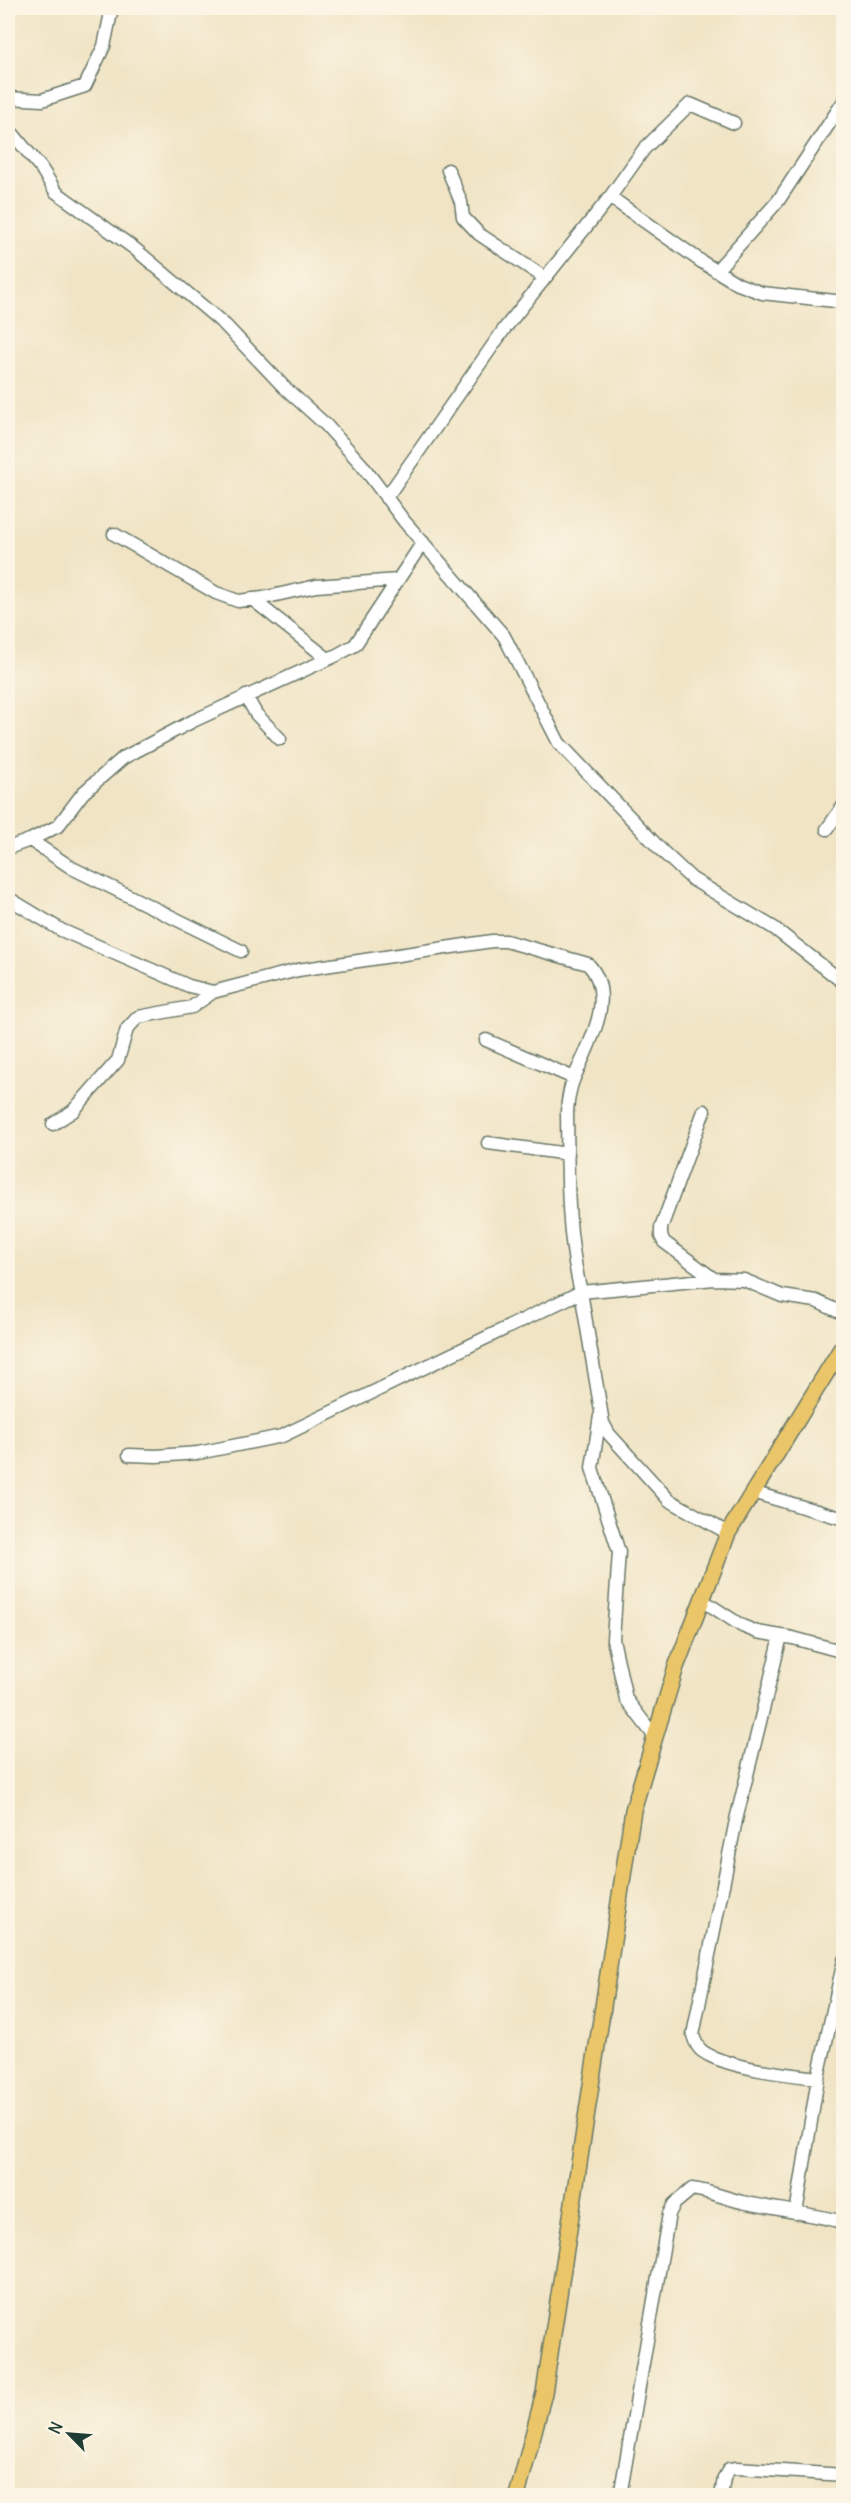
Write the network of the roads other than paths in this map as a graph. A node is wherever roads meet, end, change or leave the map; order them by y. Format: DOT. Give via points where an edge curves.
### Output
graph roads {
  1 [pos="112,8"];
  2 [pos="8,98"];
  3 [pos="843,101"];
  4 [pos="734,123"];
  5 [pos="8,131"];
  6 [pos="448,170"];
  7 [pos="610,197"];
  8 [pos="716,271"];
  9 [pos="545,278"];
  10 [pos="843,302"];
  11 [pos="386,498"];
  12 [pos="114,534"];
  13 [pos="423,542"];
  14 [pos="398,579"];
  15 [pos="252,599"];
  16 [pos="328,659"];
  17 [pos="246,696"];
  18 [pos="280,739"];
  19 [pos="843,805"];
  20 [pos="827,830"];
  21 [pos="30,840"];
  22 [pos="8,848"];
  23 [pos="8,898"];
  24 [pos="241,951"];
  25 [pos="843,983"];
  26 [pos="213,992"];
  27 [pos="486,1040"];
  28 [pos="574,1077"];
  29 [pos="704,1111"];
  30 [pos="52,1124"];
  31 [pos="488,1143"];
  32 [pos="568,1154"];
  33 [pos="714,1279"];
  34 [pos="580,1292"];
  35 [pos="843,1314"];
  36 [pos="843,1344"];
  37 [pos="601,1412"];
  38 [pos="129,1455"];
  39 [pos="753,1492"];
  40 [pos="843,1519"];
  41 [pos="728,1533"];
  42 [pos="702,1600"];
  43 [pos="781,1636"];
  44 [pos="843,1652"];
  45 [pos="655,1737"];
  46 [pos="843,1960"];
  47 [pos="818,2078"];
  48 [pos="796,2213"];
  49 [pos="843,2222"];
  50 [pos="843,2475"];
  51 [pos="517,2496"];
  52 [pos="620,2496"];
  53 [pos="721,2496"];
  1 -- 2 [label="street" via="104,46 85,86 42,100"];
  3 -- 8 [label="street" via="778,201"];
  4 -- 7 [label="street" via="690,104 644,149"];
  5 -- 11 [label="street" via="41,168 56,192 135,249 225,325 326,425"];
  6 -- 9 [label="street" via="463,217 479,234"];
  7 -- 8 [label="street"];
  7 -- 9 [label="street"];
  8 -- 10 [label="street" via="738,285 762,293"];
  9 -- 11 [label="street" via="505,328"];
  11 -- 13 [label="street"];
  12 -- 15 [label="street" via="216,593 238,600"];
  13 -- 14 [label="street"];
  13 -- 25 [label="street" via="504,636 559,743 574,759 692,879 774,928"];
  14 -- 15 [label="street" via="316,586"];
  14 -- 16 [label="street" via="355,645"];
  15 -- 16 [label="street"];
  16 -- 17 [label="street"];
  17 -- 18 [label="street" via="256,714"];
  17 -- 21 [label="street" via="123,758 82,794 58,826"];
  19 -- 20 [label="street"];
  21 -- 22 [label="street"];
  21 -- 24 [label="street" via="72,868"];
  23 -- 26 [label="street" via="68,933 189,986"];
  26 -- 28 [label="street" via="298,970 506,941 573,958 597,973 600,1011"];
  26 -- 30 [label="street" via="192,1007 138,1017 127,1029 118,1060 73,1111"];
  27 -- 28 [label="street"];
  28 -- 32 [label="street" via="567,1111"];
  29 -- 33 [label="street" via="661,1236"];
  31 -- 32 [label="street"];
  32 -- 34 [label="street" via="571,1245"];
  33 -- 34 [label="street"];
  33 -- 35 [label="street" via="755,1283 782,1296 816,1301"];
  34 -- 37 [label="street"];
  34 -- 38 [label="street" via="282,1436 198,1453"];
  36 -- 39 [label="main road"];
  37 -- 41 [label="street" via="609,1434 658,1490"];
  37 -- 45 [label="street" via="592,1468 619,1552 613,1638 626,1699"];
  39 -- 40 [label="street"];
  39 -- 41 [label="main road"];
  41 -- 42 [label="main road"];
  42 -- 43 [label="street" via="742,1626"];
  42 -- 45 [label="main road" via="676,1666"];
  43 -- 44 [label="street"];
  43 -- 47 [label="street" via="736,1820 693,2035 695,2044 711,2056 772,2073"];
  45 -- 51 [label="main road" via="633,1810 544,2393"];
  46 -- 47 [label="street"];
  47 -- 48 [label="street"];
  48 -- 49 [label="street"];
  48 -- 52 [label="street" via="692,2189 674,2204 669,2214"];
  50 -- 53 [label="street" via="729,2469"];
}
